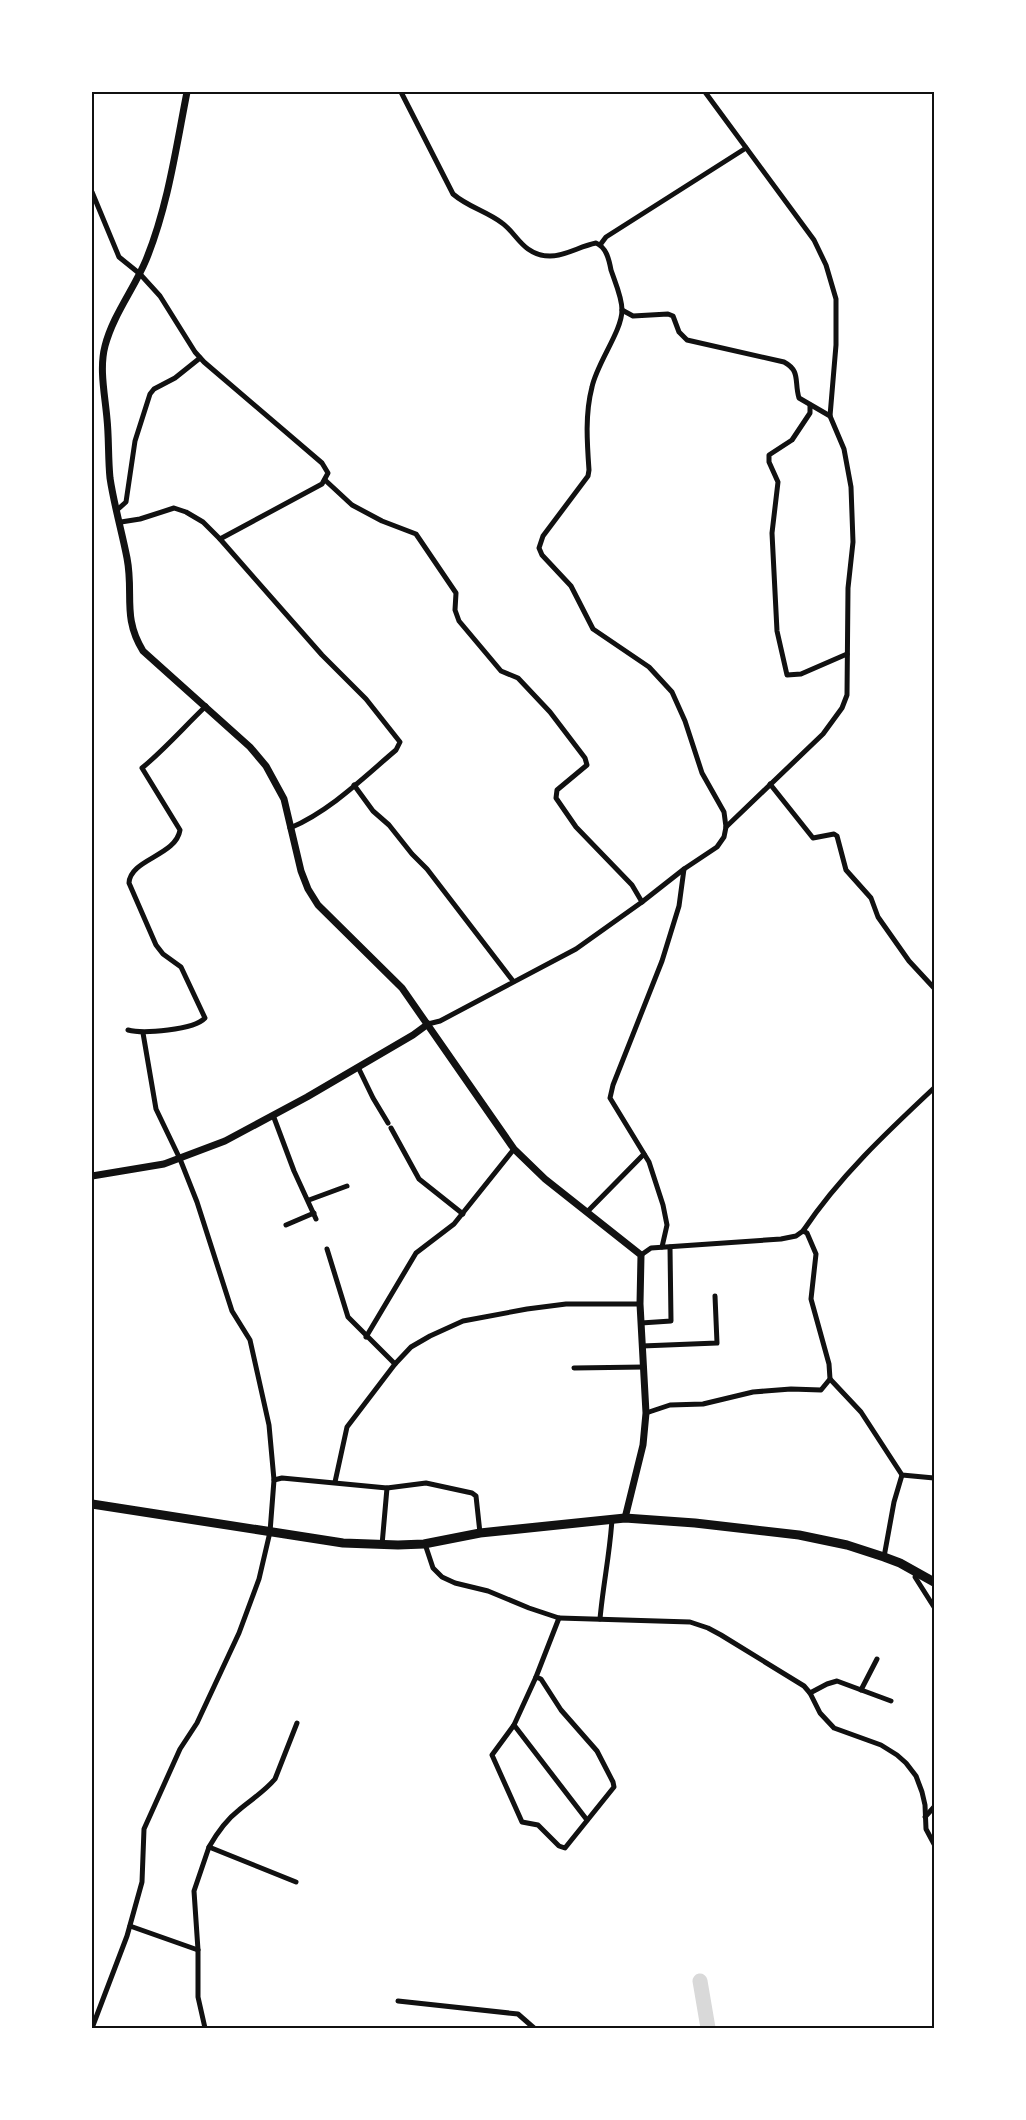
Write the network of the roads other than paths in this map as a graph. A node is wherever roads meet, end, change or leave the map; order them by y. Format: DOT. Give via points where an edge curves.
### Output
graph roads {
  1 [pos="187,92"];
  2 [pos="401,92"];
  3 [pos="705,92"];
  4 [pos="747,148"];
  5 [pos="92,192"];
  6 [pos="600,245"];
  7 [pos="140,274"];
  8 [pos="622,310"];
  9 [pos="200,357"];
  10 [pos="810,405"];
  11 [pos="830,416"];
  12 [pos="325,480"];
  13 [pos="117,510"];
  14 [pos="121,522"];
  15 [pos="220,539"];
  16 [pos="847,654"];
  17 [pos="206,706"];
  18 [pos="770,784"];
  19 [pos="354,785"];
  20 [pos="726,827"];
  21 [pos="290,828"];
  22 [pos="684,869"];
  23 [pos="642,902"];
  24 [pos="513,981"];
  25 [pos="934,988"];
  26 [pos="428,1024"];
  27 [pos="128,1030"];
  28 [pos="143,1033"];
  29 [pos="358,1067"];
  30 [pos="934,1088"];
  31 [pos="273,1115"];
  32 [pos="514,1149"];
  33 [pos="644,1154"];
  34 [pos="180,1159"];
  35 [pos="92,1176"];
  36 [pos="347,1186"];
  37 [pos="309,1200"];
  38 [pos="587,1212"];
  39 [pos="463,1214"];
  40 [pos="286,1225"];
  41 [pos="803,1231"];
  42 [pos="662,1247"];
  43 [pos="670,1247"];
  44 [pos="327,1249"];
  45 [pos="641,1255"];
  46 [pos="715,1296"];
  47 [pos="640,1304"];
  48 [pos="641,1323"];
  49 [pos="366,1337"];
  50 [pos="642,1346"];
  51 [pos="395,1364"];
  52 [pos="644,1367"];
  53 [pos="574,1368"];
  54 [pos="830,1379"];
  55 [pos="646,1413"];
  56 [pos="902,1475"];
  57 [pos="934,1478"];
  58 [pos="274,1480"];
  59 [pos="335,1482"];
  60 [pos="387,1488"];
  61 [pos="92,1504"];
  62 [pos="625,1518"];
  63 [pos="612,1519"];
  64 [pos="270,1532"];
  65 [pos="480,1533"];
  66 [pos="424,1544"];
  67 [pos="382,1545"];
  68 [pos="884,1557"];
  69 [pos="917,1572"];
  70 [pos="934,1582"];
  71 [pos="934,1607"];
  72 [pos="559,1618"];
  73 [pos="600,1619"];
  74 [pos="877,1659"];
  75 [pos="536,1677"];
  76 [pos="861,1689"];
  77 [pos="810,1693"];
  78 [pos="891,1701"];
  79 [pos="297,1723"];
  80 [pos="514,1725"];
  81 [pos="934,1807"];
  82 [pos="925,1817"];
  83 [pos="587,1820"];
  84 [pos="934,1844"];
  85 [pos="208,1847"];
  86 [pos="296,1882"];
  87 [pos="130,1926"];
  88 [pos="198,1950"];
  89 [pos="398,2001"];
  90 [pos="92,2028"];
  91 [pos="205,2028"];
  92 [pos="534,2028"];
  1 -- 7 [label="street" via="167,195"];
  2 -- 6 [label="street" via="453,194 463,203 496,218 522,244 540,255 559,256 593,243"];
  3 -- 4 [label="street"];
  4 -- 6 [label="street" via="606,237"];
  4 -- 11 [label="street" via="814,240 826,265 837,317"];
  5 -- 7 [label="street" via="119,257"];
  6 -- 8 [label="street" via="609,260"];
  7 -- 9 [label="street" via="168,306"];
  7 -- 13 [label="street" via="112,325 103,358 110,478"];
  8 -- 10 [label="street" via="633,316 668,314 687,340 792,366 799,398"];
  8 -- 20 [label="street" via="591,388 586,423 588,476 548,529 539,548 574,592 593,629 649,667 672,692 702,773 724,812"];
  9 -- 12 [label="street" via="322,463 328,473"];
  9 -- 13 [label="street" via="150,394 136,435 126,502"];
  10 -- 11 [label="street"];
  10 -- 16 [label="street" via="810,413 792,440 769,455 778,482 772,533 777,631 787,675 801,674"];
  11 -- 16 [label="street" via="844,449 852,487"];
  12 -- 15 [label="street"];
  12 -- 23 [label="street" via="348,503 416,534 454,589 459,621 501,671 520,680 567,733 586,765 557,790 556,798 576,827 632,885"];
  13 -- 14 [label="street"];
  14 -- 15 [label="street" via="174,508 194,516"];
  14 -- 17 [label="street" via="129,570 130,625 135,638 143,651"];
  15 -- 19 [label="street" via="399,739 396,750"];
  16 -- 18 [label="street" via="848,695 842,708 823,734"];
  17 -- 21 [label="street" via="266,766 284,799"];
  17 -- 28 [label="street" via="142,768 180,830 179,837 166,850 129,877 156,945 181,967 205,1018 188,1026"];
  18 -- 20 [label="street"];
  18 -- 25 [label="street" via="813,838 837,836 846,870 871,898 878,917 909,961"];
  19 -- 21 [label="street"];
  19 -- 24 [label="street" via="427,869"];
  20 -- 22 [label="street" via="717,847"];
  21 -- 26 [label="street" via="301,871 318,905 402,988"];
  22 -- 23 [label="street"];
  22 -- 33 [label="street" via="679,906 662,962 610,1098"];
  23 -- 24 [label="street" via="576,949"];
  24 -- 26 [label="street" via="440,1022"];
  26 -- 29 [label="street"];
  26 -- 32 [label="street"];
  27 -- 28 [label="street"];
  28 -- 34 [label="street" via="156,1109"];
  29 -- 31 [label="street"];
  29 -- 39 [label="street" via="419,1179"];
  30 -- 41 [label="street" via="882,1137"];
  31 -- 34 [label="street"];
  31 -- 37 [label="street"];
  32 -- 38 [label="street"];
  32 -- 39 [label="street"];
  33 -- 38 [label="street"];
  33 -- 42 [label="street" via="667,1225"];
  34 -- 35 [label="street"];
  34 -- 58 [label="street" via="232,1311 250,1340 269,1425"];
  36 -- 37 [label="street"];
  37 -- 40 [label="street" via="315,1216"];
  38 -- 45 [label="street"];
  39 -- 49 [label="street" via="416,1253"];
  41 -- 43 [label="street" via="781,1239"];
  41 -- 54 [label="street" via="816,1254 811,1299"];
  42 -- 43 [label="street"];
  42 -- 45 [label="street"];
  43 -- 48 [label="street" via="671,1321"];
  44 -- 49 [label="street" via="348,1317"];
  45 -- 47 [label="street"];
  46 -- 50 [label="street" via="717,1343"];
  47 -- 48 [label="street"];
  47 -- 51 [label="street" via="566,1304 463,1321 411,1347"];
  48 -- 50 [label="street"];
  49 -- 51 [label="street"];
  50 -- 52 [label="street"];
  51 -- 59 [label="street" via="347,1427"];
  52 -- 53 [label="street"];
  52 -- 55 [label="street"];
  54 -- 55 [label="street" via="821,1390 753,1392 703,1404 670,1405"];
  54 -- 56 [label="street" via="861,1412"];
  55 -- 62 [label="street" via="643,1445"];
  56 -- 57 [label="street"];
  56 -- 68 [label="street"];
  58 -- 59 [label="street"];
  58 -- 64 [label="street"];
  59 -- 60 [label="street"];
  60 -- 65 [label="street" via="426,1483 472,1493 476,1496"];
  60 -- 67 [label="street"];
  61 -- 64 [label="highway"];
  62 -- 63 [label="highway"];
  62 -- 68 [label="highway" via="799,1535"];
  63 -- 65 [label="highway"];
  63 -- 73 [label="street"];
  64 -- 67 [label="highway"];
  64 -- 87 [label="street" via="260,1579 238,1633 144,1829 142,1882"];
  65 -- 66 [label="highway"];
  66 -- 67 [label="highway"];
  66 -- 72 [label="street" via="433,1568 442,1577"];
  68 -- 69 [label="highway"];
  69 -- 70 [label="highway"];
  69 -- 71 [label="street" via="915,1577"];
  72 -- 73 [label="street"];
  72 -- 75 [label="street"];
  73 -- 77 [label="street" via="690,1622 708,1628"];
  74 -- 76 [label="street"];
  75 -- 80 [label="street"];
  75 -- 83 [label="street" via="597,1751 614,1782"];
  76 -- 77 [label="street" via="837,1681"];
  76 -- 78 [label="street"];
  77 -- 82 [label="street" via="820,1713 834,1728 881,1745 906,1763 922,1792"];
  79 -- 85 [label="street" via="270,1786 230,1818"];
  80 -- 83 [label="street"];
  80 -- 83 [label="street" via="492,1755 522,1822 538,1825 565,1848"];
  81 -- 82 [label="street"];
  82 -- 84 [label="street"];
  85 -- 86 [label="street"];
  85 -- 88 [label="street" via="194,1888"];
  87 -- 88 [label="street"];
  87 -- 90 [label="street"];
  88 -- 91 [label="street" via="198,1997"];
  89 -- 92 [label="street" via="518,2014"];
}
